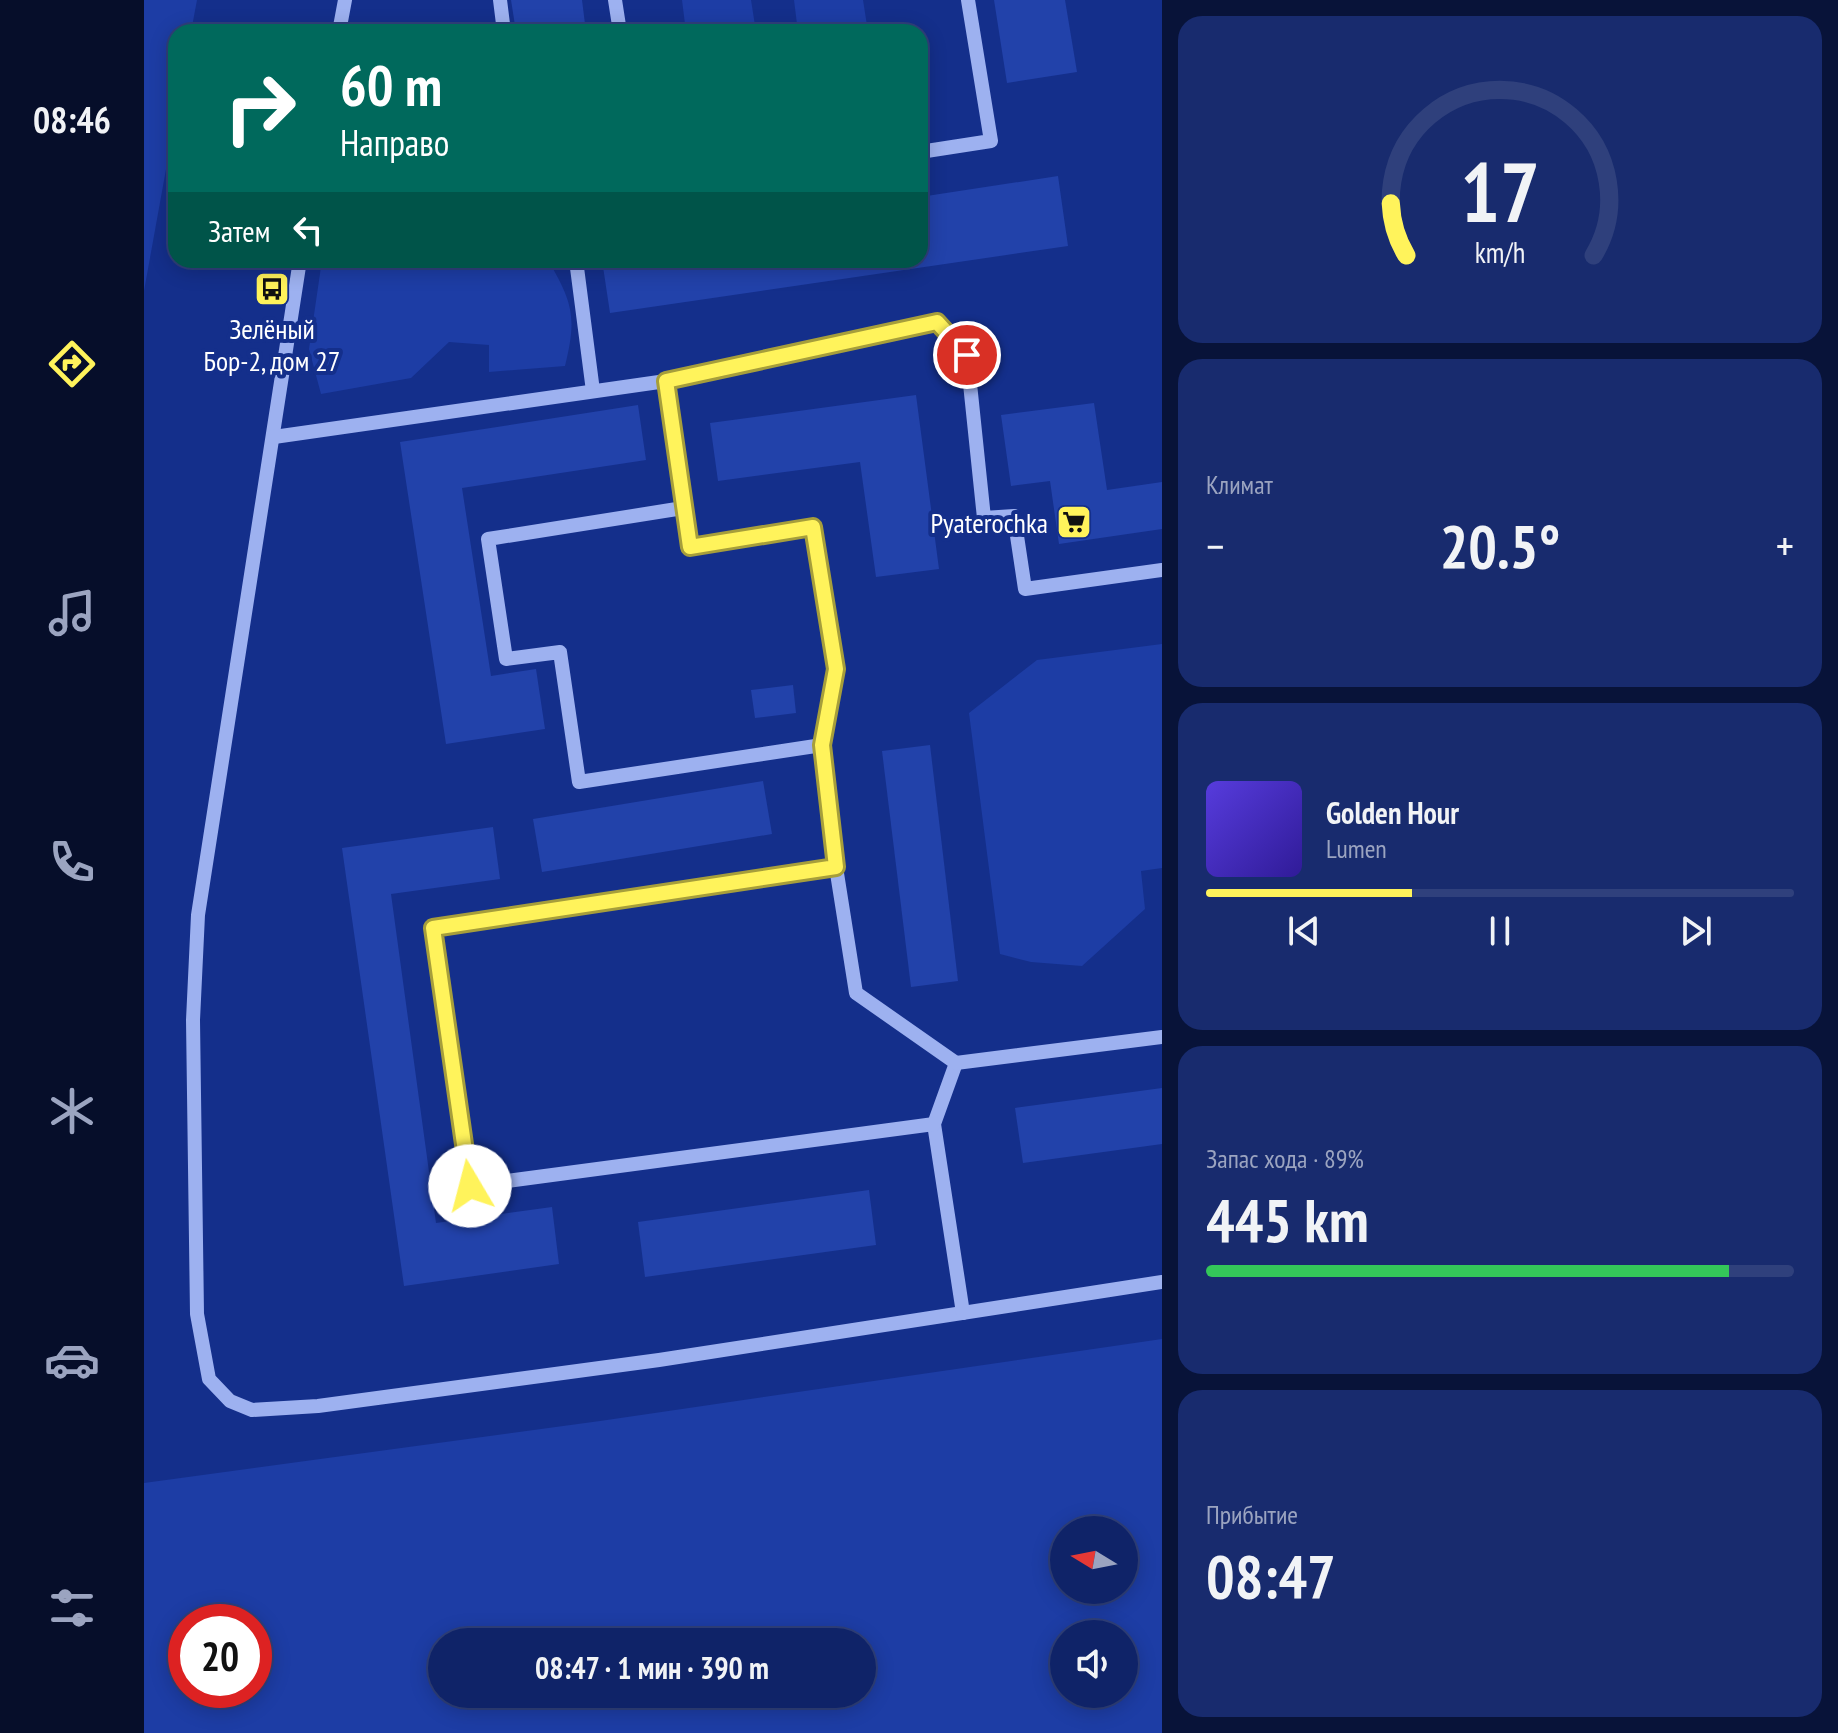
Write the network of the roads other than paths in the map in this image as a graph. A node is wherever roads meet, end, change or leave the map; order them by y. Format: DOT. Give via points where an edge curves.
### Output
graph roads {
  1 [pos="345,0"];
  2 [pos="500,0"];
  3 [pos="615,0"];
  4 [pos="968,0"];
  5 [pos="340,24"];
  6 [pos="503,24"];
  7 [pos="619,24"];
  8 [pos="928,151"];
  9 [pos="299,268"];
  10 [pos="577,268"];
  11 [pos="666,381"];
  12 [pos="593,391"];
  13 [pos="274,437"];
  14 [pos="683,508"];
  15 [pos="1162,570"];
  16 [pos="822,745"];
  17 [pos="836,867"];
  18 [pos="1162,1037"];
  19 [pos="956,1063"];
  20 [pos="934,1124"];
  21 [pos="1162,1282"];
  22 [pos="963,1313"];
  1 -- 5 [label="street"];
  2 -- 6 [label="street"];
  3 -- 7 [label="street"];
  4 -- 8 [label="street" via="991,141"];
  9 -- 13 [label="street"];
  10 -- 12 [label="street"];
  11 -- 12 [label="street"];
  11 -- 14 [label="street"];
  11 -- 15 [label="street" via="937,322 967,355 984,518 1014,516 1025,589"];
  12 -- 13 [label="street"];
  13 -- 22 [label="street" via="198,915 193,1020 197,1314 209,1379 230,1401 252,1410 318,1406"];
  14 -- 16 [label="street" via="690,547 813,527 836,669"];
  14 -- 16 [label="street" via="488,539 506,659 560,652 579,782"];
  16 -- 17 [label="street"];
  17 -- 19 [label="street" via="856,993"];
  17 -- 20 [label="street" via="433,928 470,1186"];
  18 -- 19 [label="street"];
  19 -- 20 [label="street"];
  20 -- 22 [label="street"];
  21 -- 22 [label="street"];
}
